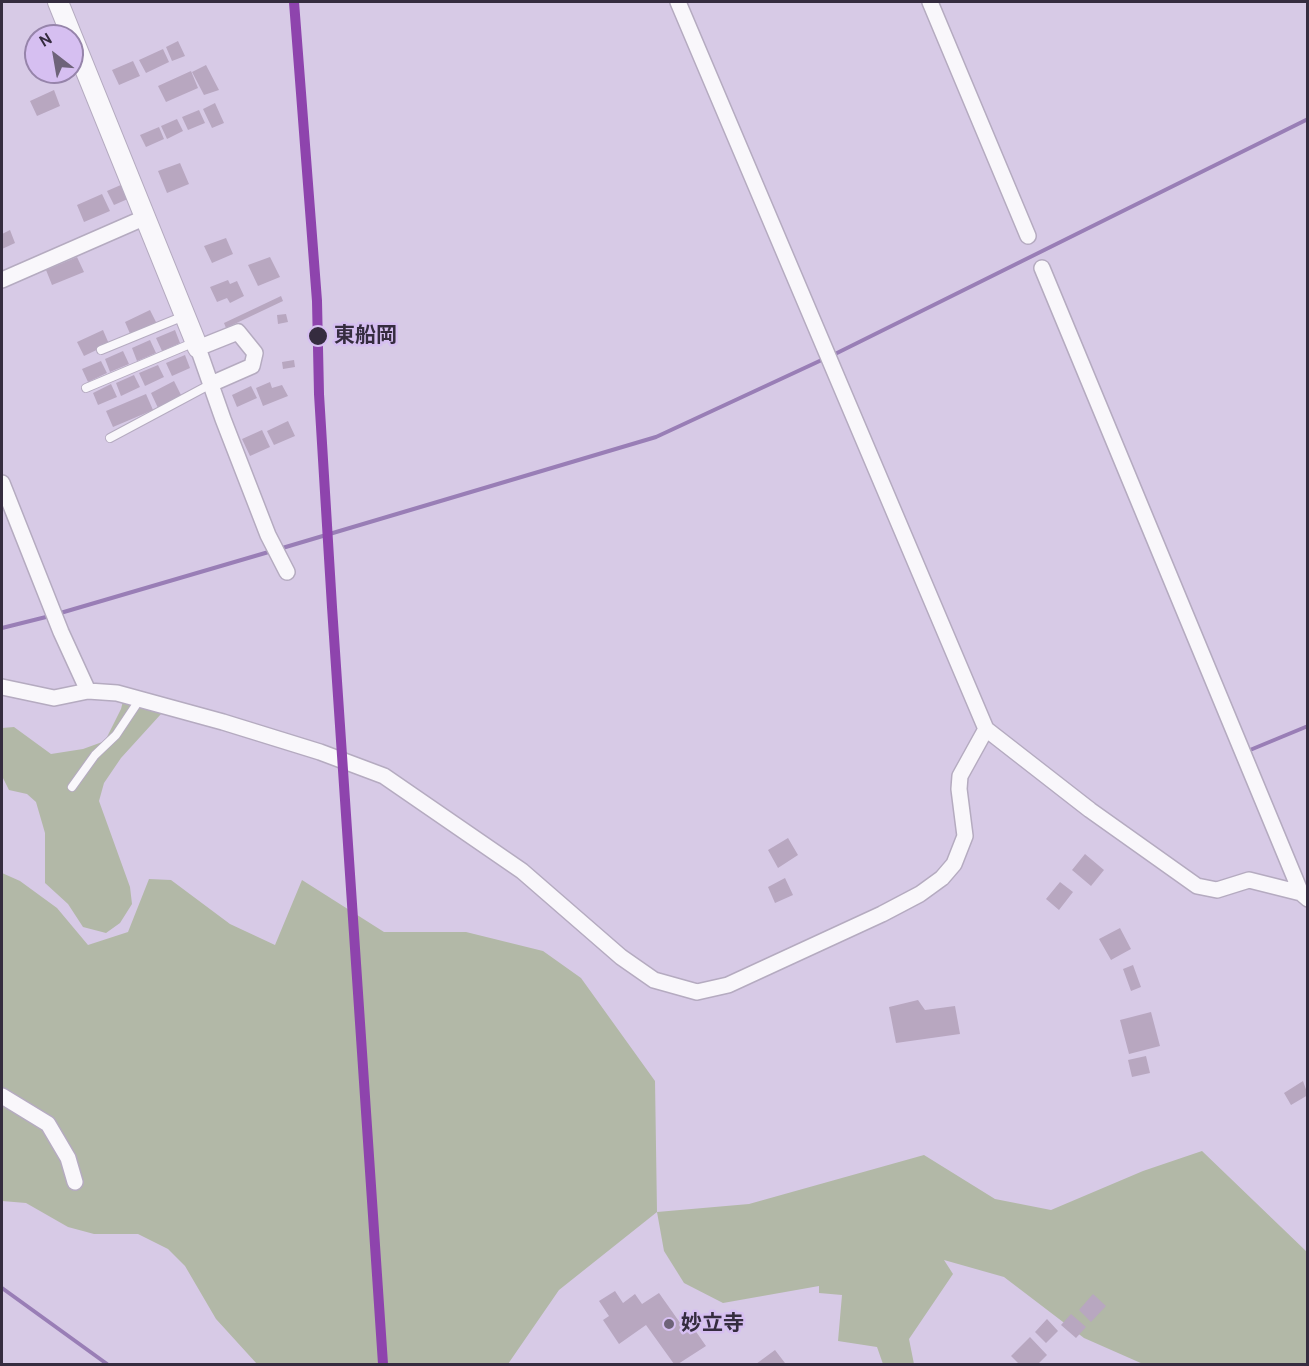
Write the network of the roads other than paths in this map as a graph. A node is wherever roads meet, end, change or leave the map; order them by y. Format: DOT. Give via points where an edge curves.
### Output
graph roads {
  1 [pos="58,2"];
  2 [pos="678,2"];
  3 [pos="930,2"];
  4 [pos="146,217"];
  5 [pos="1028,236"];
  6 [pos="1042,268"];
  7 [pos="2,280"];
  8 [pos="185,316"];
  9 [pos="197,345"];
  10 [pos="101,351"];
  11 [pos="210,384"];
  12 [pos="86,388"];
  13 [pos="110,438"];
  14 [pos="2,483"];
  15 [pos="287,572"];
  16 [pos="2,687"];
  17 [pos="88,691"];
  18 [pos="140,699"];
  19 [pos="986,729"];
  20 [pos="72,787"];
  21 [pos="1305,896"];
  22 [pos="2,1096"];
  23 [pos="75,1182"];
  1 -- 4 [label="street"];
  2 -- 19 [label="street"];
  3 -- 5 [label="street"];
  4 -- 7 [label="street"];
  4 -- 8 [label="street"];
  6 -- 21 [label="street"];
  8 -- 9 [label="street"];
  8 -- 10 [label="lane"];
  9 -- 11 [label="street"];
  9 -- 11 [label="street" via="238,332 255,353 252,366"];
  9 -- 12 [label="lane"];
  11 -- 13 [label="lane"];
  11 -- 15 [label="street" via="268,535"];
  14 -- 17 [label="street"];
  16 -- 17 [label="street" via="54,698"];
  17 -- 18 [label="street"];
  18 -- 19 [label="street" via="320,752 384,776 522,871 621,957 654,980 697,992 728,985 861,924 920,894 942,878 954,864 965,836 958,789 960,776"];
  18 -- 20 [label="lane" via="116,735 95,755"];
  19 -- 21 [label="street" via="1107,823 1197,886 1217,890 1249,880"];
  22 -- 23 [label="street" via="48,1124 68,1158"];
}
